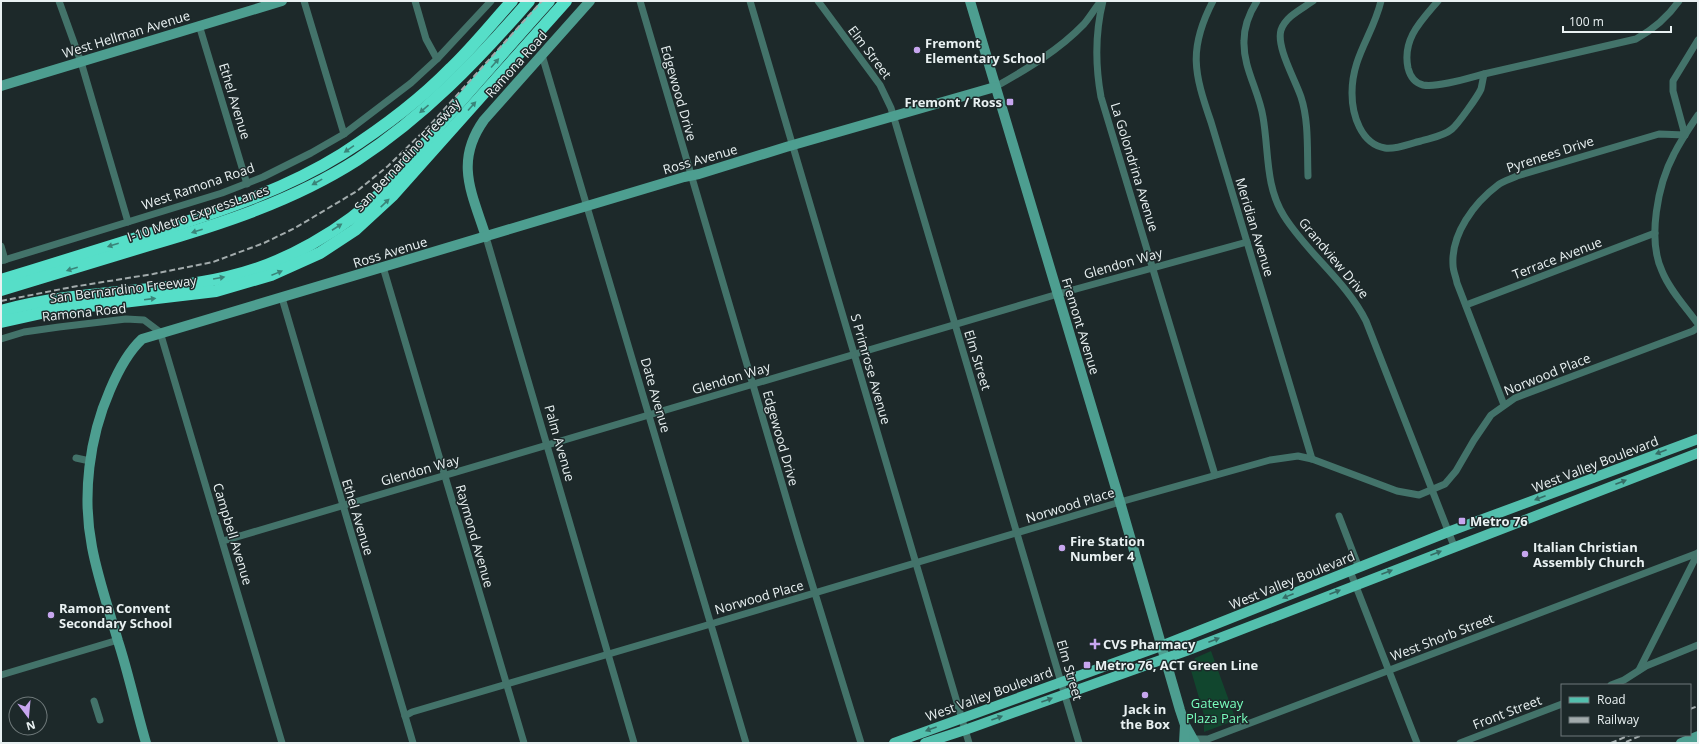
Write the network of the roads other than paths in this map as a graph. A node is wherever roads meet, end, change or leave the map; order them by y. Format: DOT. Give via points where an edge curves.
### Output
graph roads {
  1 [pos="59,1"];
  2 [pos="282,1"];
  3 [pos="304,1"];
  4 [pos="415,1"];
  5 [pos="491,1"];
  6 [pos="512,1"];
  7 [pos="529,1"];
  8 [pos="549,1"];
  9 [pos="566,1"];
  10 [pos="590,1"];
  11 [pos="640,1"];
  12 [pos="750,1"];
  13 [pos="818,1"];
  14 [pos="970,1"];
  15 [pos="1102,1"];
  16 [pos="1213,1"];
  17 [pos="1257,1"];
  18 [pos="1313,1"];
  19 [pos="1381,1"];
  20 [pos="1438,1"];
  21 [pos="1679,1"];
  22 [pos="199,25"];
  23 [pos="1698,40"];
  24 [pos="542,55"];
  25 [pos="437,59"];
  26 [pos="81,62"];
  27 [pos="1484,74"];
  28 [pos="1,86"];
  29 [pos="995,87"];
  30 [pos="1698,114"];
  31 [pos="893,116"];
  32 [pos="381,128"];
  33 [pos="344,134"];
  34 [pos="1685,135"];
  35 [pos="793,145"];
  36 [pos="469,148"];
  37 [pos="358,159"];
  38 [pos="692,176"];
  39 [pos="1308,176"];
  40 [pos="247,184"];
  41 [pos="588,206"];
  42 [pos="128,222"];
  43 [pos="1655,233"];
  44 [pos="486,237"];
  45 [pos="1247,242"];
  46 [pos="1,246"];
  47 [pos="3,260"];
  48 [pos="384,267"];
  49 [pos="1153,267"];
  50 [pos="1,280"];
  51 [pos="1,290"];
  52 [pos="1058,294"];
  53 [pos="282,298"];
  54 [pos="1466,305"];
  55 [pos="1,311"];
  56 [pos="1,322"];
  57 [pos="955,324"];
  58 [pos="1698,324"];
  59 [pos="1698,327"];
  60 [pos="160,332"];
  61 [pos="1,339"];
  62 [pos="854,354"];
  63 [pos="753,384"];
  64 [pos="1504,405"];
  65 [pos="649,415"];
  66 [pos="1698,439"];
  67 [pos="547,445"];
  68 [pos="1698,453"];
  69 [pos="76,458"];
  70 [pos="1312,459"];
  71 [pos="90,461"];
  72 [pos="1614,470"];
  73 [pos="445,475"];
  74 [pos="1215,475"];
  75 [pos="1432,490"];
  76 [pos="1583,497"];
  77 [pos="1120,502"];
  78 [pos="342,506"];
  79 [pos="1339,516"];
  80 [pos="1448,532"];
  81 [pos="1017,533"];
  82 [pos="223,541"];
  83 [pos="1454,546"];
  84 [pos="1698,553"];
  85 [pos="916,563"];
  86 [pos="1355,569"];
  87 [pos="1356,584"];
  88 [pos="815,593"];
  89 [pos="711,624"];
  90 [pos="118,640"];
  91 [pos="1698,645"];
  92 [pos="1161,646"];
  93 [pos="608,654"];
  94 [pos="1165,658"];
  95 [pos="1390,669"];
  96 [pos="1639,670"];
  97 [pos="1,675"];
  98 [pos="1061,682"];
  99 [pos="506,684"];
  100 [pos="1614,684"];
  101 [pos="1064,694"];
  102 [pos="94,701"];
  103 [pos="1561,704"];
  104 [pos="405,716"];
  105 [pos="962,717"];
  106 [pos="100,720"];
  107 [pos="965,730"];
  108 [pos="1698,736"];
  109 [pos="1191,742"];
  110 [pos="146,743"];
  111 [pos="282,743"];
  112 [pos="413,743"];
  113 [pos="524,743"];
  114 [pos="634,743"];
  115 [pos="746,743"];
  116 [pos="861,743"];
  117 [pos="894,743"];
  118 [pos="925,743"];
  119 [pos="969,743"];
  120 [pos="1080,743"];
  121 [pos="1417,743"];
  122 [pos="1460,743"];
  123 [pos="1681,743"];
  1 -- 26 [label="street"];
  2 -- 22 [label="street, West Hellman Avenue"];
  3 -- 33 [label="street"];
  4 -- 25 [label="street" via="426,39"];
  5 -- 25 [label="street, West Ramona Road"];
  6 -- 32 [label="highway" via="451,68"];
  7 -- 37 [label="highway, I-10 Metro ExpressLanes, one-way" via="448,88 411,120"];
  55 -- 8 [label="highway, one-way" via="53,299 228,277 269,264 306,246 340,225 385,188"];
  56 -- 9 [label="highway, San Bernardino Freeway, one-way" via="55,310 221,290 271,275 320,253 355,230 393,195"];
  10 -- 24 [label="street, Ramona Road"];
  11 -- 38 [label="street, Edgewood Drive"];
  12 -- 35 [label="street, S Primrose Avenue"];
  13 -- 31 [label="street, Elm Street" via="880,85"];
  14 -- 29 [label="street, Fremont Avenue"];
  15 -- 29 [label="street, Ross Avenue" via="1084,23 1063,42 1022,72"];
  15 -- 49 [label="street, La Golondrina Avenue" via="1096,46 1096,71 1101,97"];
  16 -- 45 [label="street, Meridian Avenue" via="1202,23 1196,66 1199,87"];
  17 -- 75 [label="street, Grandview Drive" via="1247,23 1244,54 1263,116 1270,182 1275,199 1292,227 1358,305"];
  18 -- 39 [label="street" via="1286,21 1280,37 1304,108"];
  19 -- 27 [label="street" via="1357,59 1352,87 1352,101 1358,123 1364,136 1371,143 1386,149 1395,148 1453,129 1481,90"];
  20 -- 27 [label="street" via="1417,26 1407,48 1409,71 1414,80 1424,85 1436,85"];
  21 -- 27 [label="street" via="1663,21 1636,39"];
  22 -- 26 [label="street, West Hellman Avenue"];
  22 -- 40 [label="street, Ethel Avenue"];
  23 -- 34 [label="street" via="1673,80 1673,91"];
  24 -- 36 [label="street, Ramona Road" via="484,120"];
  24 -- 41 [label="street, Date Avenue"];
  25 -- 33 [label="street, West Ramona Road" via="388,102"];
  26 -- 28 [label="street, West Hellman Avenue"];
  26 -- 42 [label="street"];
  29 -- 31 [label="street, Ross Avenue"];
  29 -- 52 [label="street, Fremont Avenue"];
  30 -- 34 [label="street"];
  31 -- 35 [label="street, Ross Avenue"];
  31 -- 57 [label="street, Elm Street"];
  32 -- 37 [label="highway"];
  32 -- 50 [label="highway, one-way" via="342,154 245,202"];
  33 -- 40 [label="street, West Ramona Road"];
  34 -- 43 [label="street" via="1674,154 1660,192"];
  34 -- 54 [label="street, Pyrenees Drive" via="1659,134 1540,168 1499,184 1484,196 1471,212 1460,229 1454,248 1453,266"];
  35 -- 38 [label="street, Ross Avenue"];
  35 -- 62 [label="street, S Primrose Avenue"];
  36 -- 44 [label="street, Palm Avenue" via="469,180"];
  37 -- 51 [label="highway, I-10 Metro ExpressLanes, one-way" via="285,198 230,220"];
  38 -- 41 [label="street, Ross Avenue"];
  38 -- 63 [label="street, Edgewood Drive"];
  40 -- 42 [label="street, West Ramona Road"];
  41 -- 44 [label="street, Ross Avenue"];
  41 -- 65 [label="street, Date Avenue"];
  42 -- 47 [label="street, West Ramona Road"];
  43 -- 54 [label="street, Terrace Avenue"];
  43 -- 58 [label="street" via="1656,254 1661,271"];
  44 -- 48 [label="street, Ross Avenue"];
  44 -- 67 [label="street, Palm Avenue"];
  45 -- 49 [label="street, Glendon Way"];
  45 -- 70 [label="street, Meridian Avenue"];
  46 -- 47 [label="street"];
  48 -- 53 [label="street, Ross Avenue"];
  48 -- 73 [label="street, Raymond Avenue"];
  49 -- 52 [label="street, Glendon Way"];
  49 -- 74 [label="street, La Golondrina Avenue"];
  52 -- 57 [label="street, Glendon Way"];
  52 -- 77 [label="street, Fremont Avenue"];
  53 -- 60 [label="street"];
  53 -- 78 [label="street, Ethel Avenue"];
  54 -- 64 [label="street, Pyrenees Drive"];
  57 -- 62 [label="street, Glendon Way"];
  57 -- 81 [label="street, Elm Street"];
  59 -- 64 [label="street, Norwood Place" via="1515,398"];
  60 -- 61 [label="street, Ramona Road" via="144,320 126,319 24,332"];
  60 -- 71 [label="street" via="142,339 125,360 105,402"];
  60 -- 82 [label="street, Campbell Avenue"];
  62 -- 63 [label="street, Glendon Way"];
  62 -- 85 [label="street, S Primrose Avenue"];
  63 -- 65 [label="street, Glendon Way"];
  63 -- 88 [label="street, Edgewood Drive"];
  64 -- 75 [label="street, Norwood Place" via="1491,415 1445,484"];
  65 -- 67 [label="street, Glendon Way"];
  65 -- 89 [label="street, Date Avenue"];
  66 -- 72 [label="main road, West Valley Boulevard, one-way"];
  67 -- 73 [label="street, Glendon Way"];
  67 -- 93 [label="street, Palm Avenue"];
  76 -- 68 [label="main road, West Valley Boulevard, one-way"];
  69 -- 71 [label="street"];
  70 -- 74 [label="street, Norwood Place" via="1286,456"];
  70 -- 75 [label="street, Norwood Place" via="1397,492 1419,495"];
  71 -- 90 [label="street" via="88,495 91,541"];
  72 -- 76 [label="main road" via="1607,480 1583,489"];
  72 -- 80 [label="main road, West Valley Boulevard, one-way"];
  73 -- 78 [label="street, Glendon Way"];
  73 -- 99 [label="street, Raymond Avenue"];
  74 -- 77 [label="street, Norwood Place"];
  75 -- 80 [label="street, Grandview Drive"];
  76 -- 83 [label="main road, West Valley Boulevard"];
  77 -- 81 [label="street, Norwood Place"];
  77 -- 92 [label="street, Fremont Avenue"];
  78 -- 82 [label="street, Glendon Way"];
  78 -- 104 [label="street, Ethel Avenue"];
  79 -- 86 [label="street"];
  80 -- 83 [label="street, Grandview Drive"];
  80 -- 86 [label="main road, West Valley Boulevard"];
  81 -- 85 [label="street, Norwood Place"];
  81 -- 98 [label="street, Elm Street"];
  82 -- 111 [label="street, Campbell Avenue"];
  87 -- 83 [label="main road, West Valley Boulevard, one-way"];
  84 -- 95 [label="street, West Shorb Street"];
  84 -- 96 [label="street"];
  85 -- 88 [label="street, Norwood Place"];
  85 -- 105 [label="street, S Primrose Avenue"];
  86 -- 87 [label="street"];
  86 -- 92 [label="main road, West Valley Boulevard, one-way"];
  94 -- 87 [label="main road, West Valley Boulevard, one-way"];
  87 -- 95 [label="street"];
  88 -- 89 [label="street, Norwood Place"];
  88 -- 116 [label="street, Edgewood Drive"];
  89 -- 93 [label="street, Norwood Place"];
  89 -- 115 [label="street, Date Avenue"];
  90 -- 97 [label="street"];
  90 -- 110 [label="street"];
  91 -- 96 [label="street"];
  92 -- 94 [label="street, Fremont Avenue"];
  92 -- 98 [label="main road, West Valley Boulevard"];
  93 -- 99 [label="street, Norwood Place"];
  93 -- 114 [label="street, Palm Avenue"];
  94 -- 101 [label="main road, West Valley Boulevard"];
  94 -- 109 [label="street, Fremont Avenue"];
  95 -- 109 [label="street, West Shorb Street" via="1208,738"];
  95 -- 121 [label="street"];
  96 -- 100 [label="street"];
  98 -- 101 [label="street, Elm Street"];
  98 -- 105 [label="main road, West Valley Boulevard"];
  99 -- 104 [label="street, Norwood Place"];
  99 -- 113 [label="street, Raymond Avenue"];
  107 -- 101 [label="main road, West Valley Boulevard, one-way"];
  101 -- 120 [label="street, Elm Street"];
  102 -- 106 [label="street"];
  103 -- 122 [label="street, Front Street"];
  104 -- 112 [label="street, Ethel Avenue"];
  105 -- 107 [label="street, S Primrose Avenue"];
  105 -- 117 [label="main road, West Valley Boulevard, one-way"];
  107 -- 118 [label="main road, West Valley Boulevard"];
  107 -- 119 [label="street, S Primrose Avenue"];
  108 -- 123 [label="street"];
}
